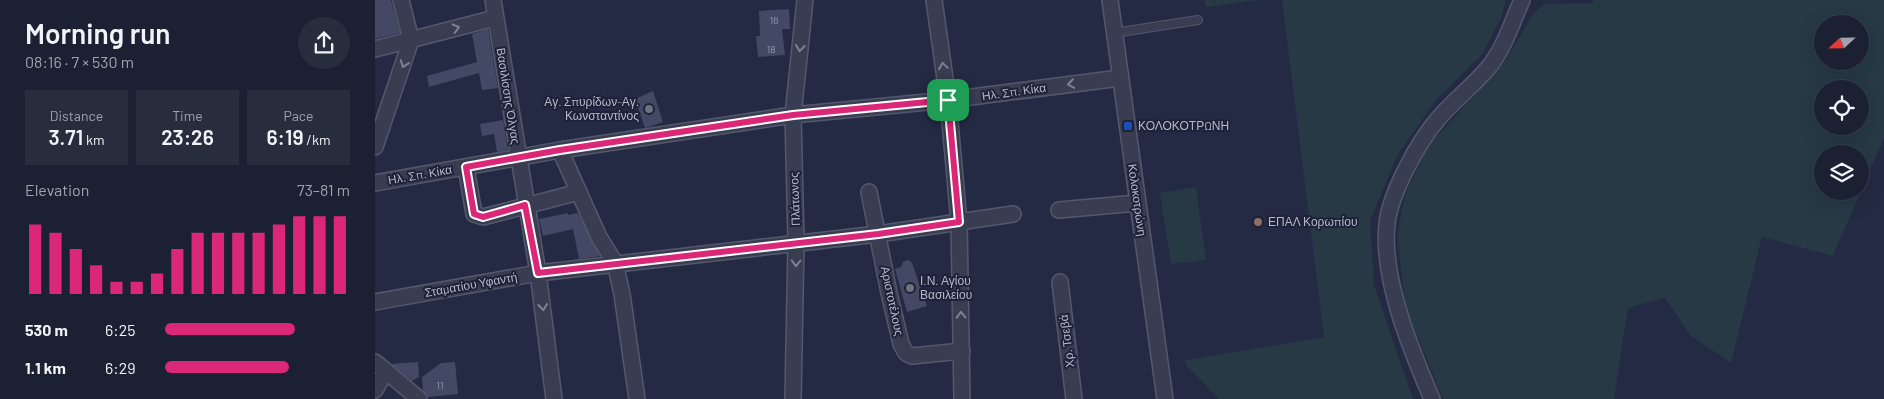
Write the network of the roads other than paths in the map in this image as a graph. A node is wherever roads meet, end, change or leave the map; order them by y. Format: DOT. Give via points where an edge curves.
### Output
graph roads {
  1 [pos="401,0"];
  2 [pos="493,0"];
  3 [pos="805,0"];
  4 [pos="934,0"];
  5 [pos="1110,0"];
  6 [pos="1523,0"];
  7 [pos="495,18"];
  8 [pos="1198,20"];
  9 [pos="1114,33"];
  10 [pos="411,40"];
  11 [pos="375,49"];
  12 [pos="1119,78"];
  13 [pos="948,100"];
  14 [pos="793,115"];
  15 [pos="375,147"];
  16 [pos="560,150"];
  17 [pos="517,158"];
  18 [pos="466,167"];
  19 [pos="375,183"];
  20 [pos="579,192"];
  21 [pos="869,192"];
  22 [pos="1137,203"];
  23 [pos="525,205"];
  24 [pos="1059,210"];
  25 [pos="1013,214"];
  26 [pos="959,222"];
  27 [pos="878,234"];
  28 [pos="796,243"];
  29 [pos="615,263"];
  30 [pos="538,273"];
  31 [pos="1060,282"];
  32 [pos="375,302"];
  33 [pos="962,351"];
  34 [pos="381,366"];
  35 [pos="375,390"];
  36 [pos="419,399"];
  37 [pos="554,399"];
  38 [pos="637,399"];
  39 [pos="793,399"];
  40 [pos="962,399"];
  41 [pos="1074,399"];
  42 [pos="1165,399"];
  43 [pos="1432,399"];
  1 -- 10 [label="street"];
  2 -- 7 [label="street, Βασιλίσσης Όλγας"];
  3 -- 14 [label="street, Πλάτωνος, one-way"];
  13 -- 4 [label="street, one-way"];
  5 -- 9 [label="street, Κολοκοτρώνη"];
  6 -- 43 [label="street" via="1490,67 1437,120 1413,156 1399,184 1387,223 1387,258 1402,320"];
  10 -- 7 [label="street, one-way"];
  7 -- 17 [label="street, Βασιλίσσης Όλγας"];
  8 -- 9 [label="lane"];
  9 -- 12 [label="street, Κολοκοτρώνη"];
  10 -- 11 [label="street"];
  10 -- 15 [label="street, one-way"];
  12 -- 13 [label="street, Ηλ. Σπ. Κίκα, one-way"];
  12 -- 22 [label="street, Κολοκοτρώνη"];
  13 -- 14 [label="street, Ηλ. Σπ. Κίκα"];
  13 -- 26 [label="street"];
  14 -- 16 [label="street, Ηλ. Σπ. Κίκα"];
  14 -- 28 [label="street, Πλάτωνος"];
  16 -- 17 [label="street, Ηλ. Σπ. Κίκα"];
  16 -- 20 [label="street"];
  17 -- 18 [label="street, Ηλ. Σπ. Κίκα"];
  17 -- 23 [label="street, Βασιλίσσης Όλγας"];
  18 -- 19 [label="street, Ηλ. Σπ. Κίκα"];
  18 -- 23 [label="street" via="474,214 483,217"];
  20 -- 23 [label="street"];
  20 -- 29 [label="street" via="599,237"];
  21 -- 27 [label="street, Αριστοτέλους"];
  22 -- 24 [label="street"];
  22 -- 42 [label="street, Κολοκοτρώνη"];
  23 -- 30 [label="street, Βασιλίσσης Όλγας"];
  25 -- 26 [label="street, Σταματίου Υφαντή"];
  26 -- 27 [label="street, Σταματίου Υφαντή"];
  33 -- 26 [label="street, one-way"];
  27 -- 28 [label="street, Σταματίου Υφαντή"];
  27 -- 33 [label="street, Αριστοτέλους" via="889,294 906,353 912,356"];
  28 -- 29 [label="street, Σταματίου Υφαντή"];
  28 -- 39 [label="street, Πλάτωνος, one-way"];
  29 -- 30 [label="street, Σταματίου Υφαντή"];
  29 -- 38 [label="street"];
  30 -- 32 [label="street, Σταματίου Υφαντή"];
  30 -- 37 [label="street, Βασιλίσσης Όλγας, one-way"];
  31 -- 41 [label="street, Χρ. Τσεβά"];
  33 -- 40 [label="street"];
  34 -- 35 [label="street"];
  34 -- 36 [label="street"];
}
